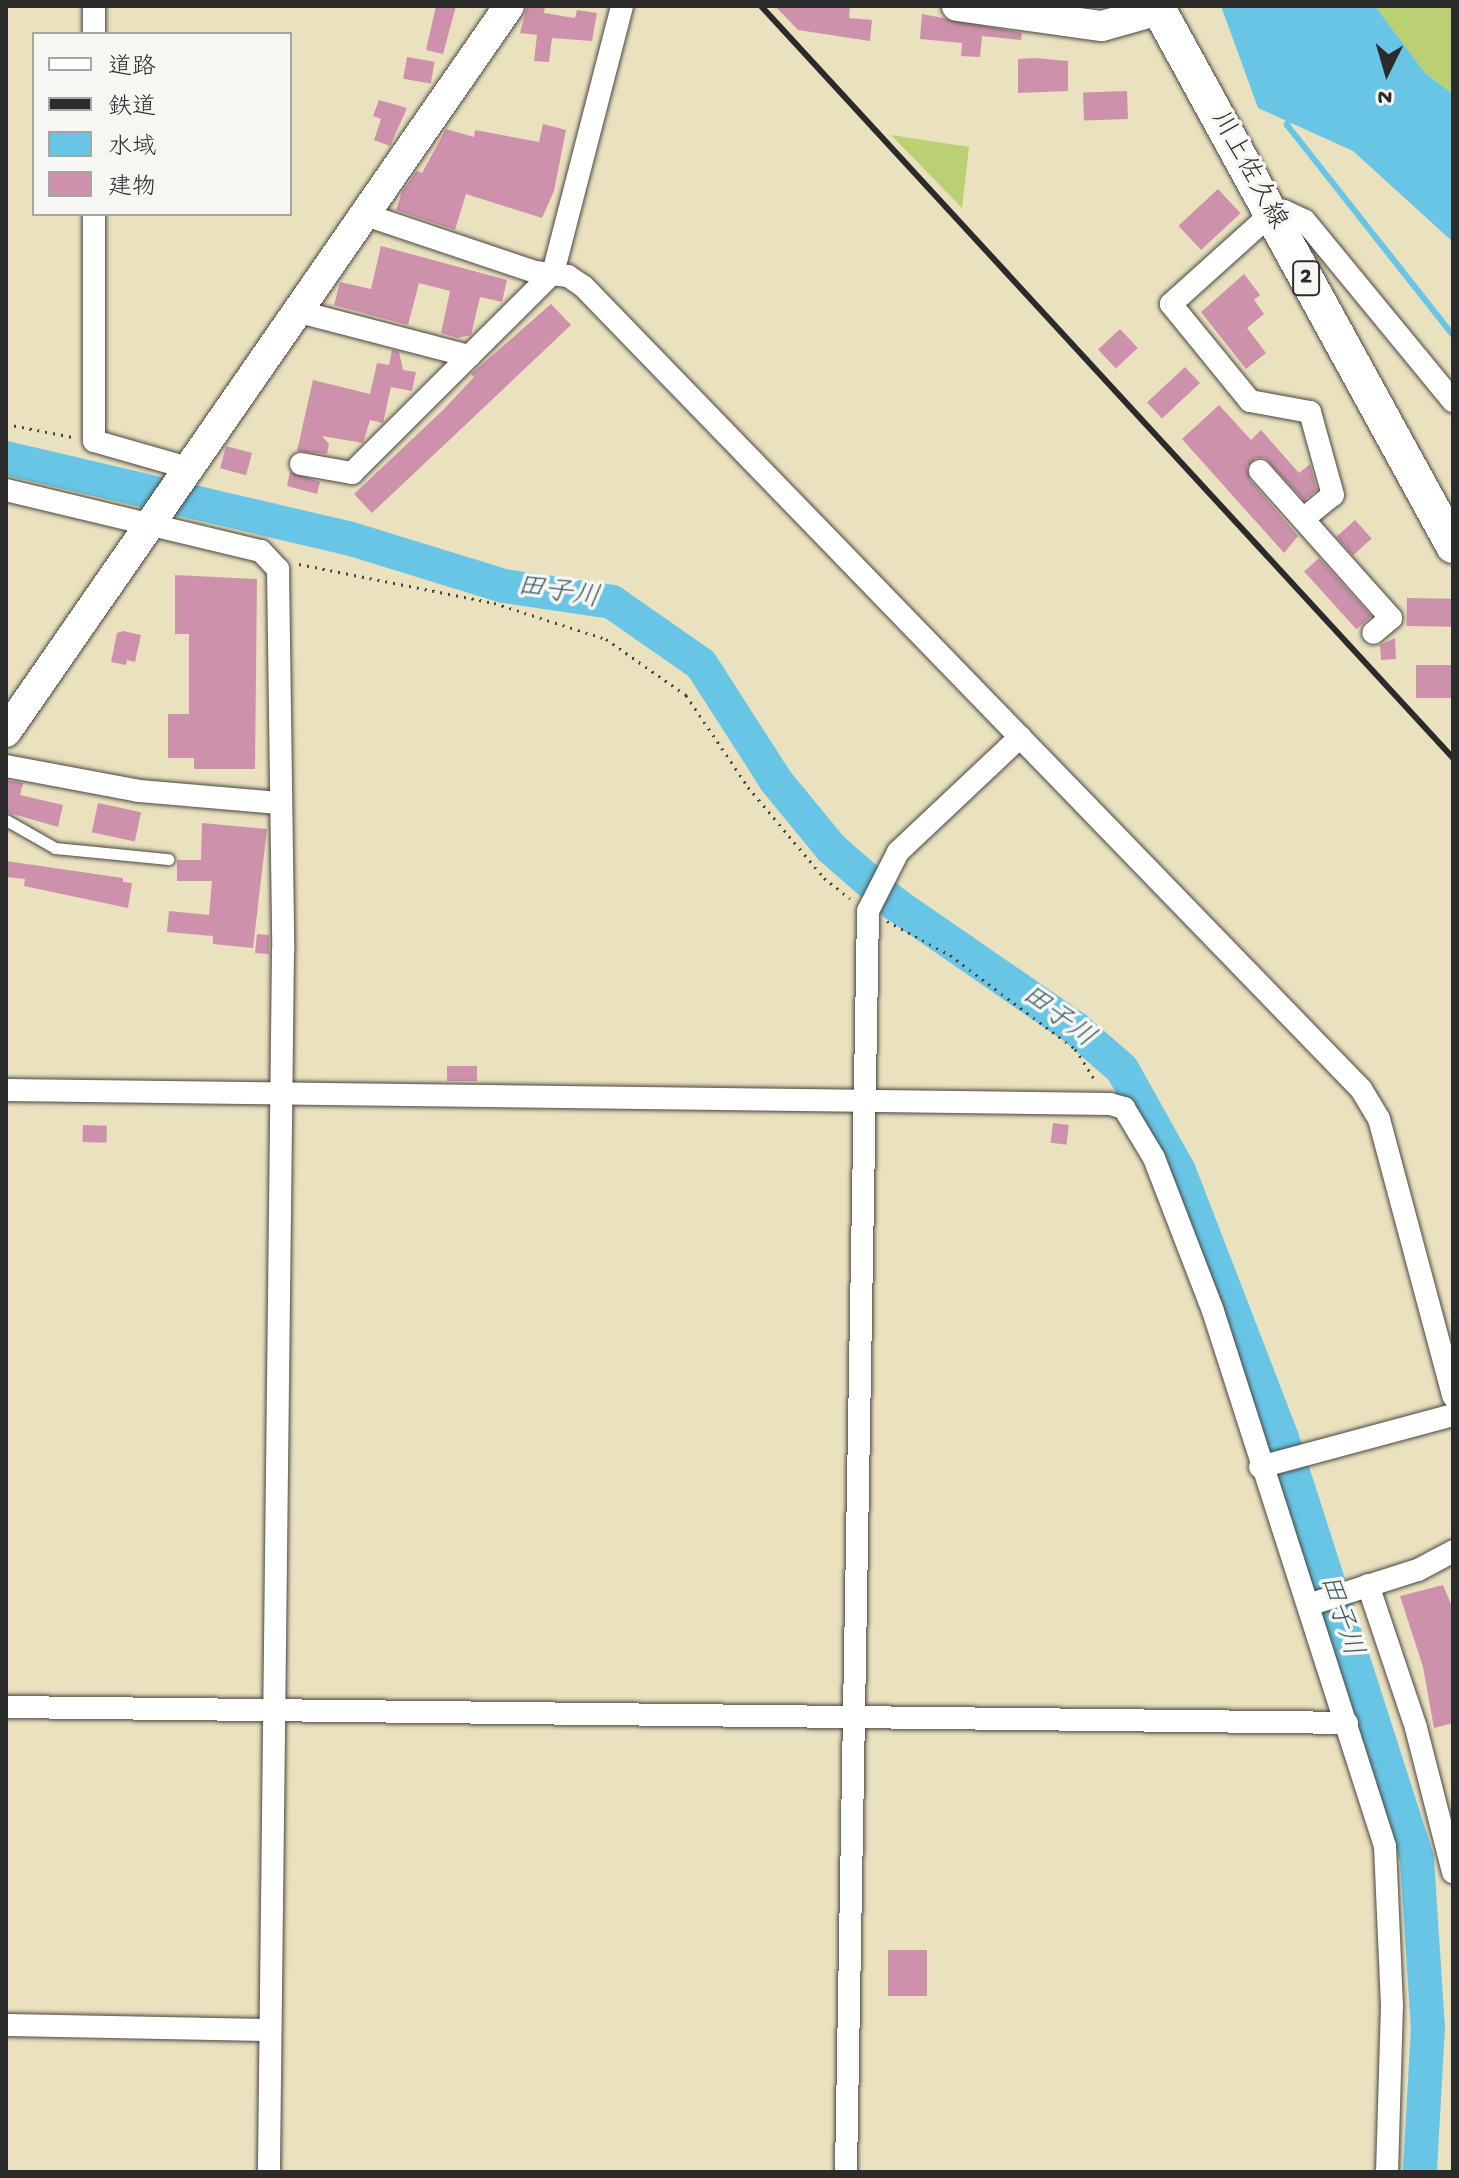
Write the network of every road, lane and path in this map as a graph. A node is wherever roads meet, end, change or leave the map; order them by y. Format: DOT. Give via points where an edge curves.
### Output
graph roads {
  1 [pos="94,6"];
  2 [pos="509,6"];
  3 [pos="622,6"];
  4 [pos="957,6"];
  5 [pos="1158,8"];
  6 [pos="94,32"];
  7 [pos="363,214"];
  8 [pos="1271,214"];
  9 [pos="94,216"];
  10 [pos="553,273"];
  11 [pos="296,311"];
  12 [pos="469,356"];
  13 [pos="1453,401"];
  14 [pos="6,424"];
  15 [pos="94,441"];
  16 [pos="301,464"];
  17 [pos="1260,471"];
  18 [pos="184,474"];
  19 [pos="6,490"];
  20 [pos="154,519"];
  21 [pos="1303,519"];
  22 [pos="1453,546"];
  23 [pos="275,561"];
  24 [pos="1373,633"];
  25 [pos="6,732"];
  26 [pos="1020,737"];
  27 [pos="6,766"];
  28 [pos="279,803"];
  29 [pos="6,820"];
  30 [pos="168,859"];
  31 [pos="869,908"];
  32 [pos="6,1090"];
  33 [pos="281,1095"];
  34 [pos="861,1100"];
  35 [pos="1110,1104"];
  36 [pos="1453,1396"];
  37 [pos="1453,1415"];
  38 [pos="1265,1465"];
  39 [pos="1453,1551"];
  40 [pos="1360,1587"];
  41 [pos="1313,1603"];
  42 [pos="6,1707"];
  43 [pos="272,1711"];
  44 [pos="854,1715"];
  45 [pos="1347,1723"];
  46 [pos="1453,1872"];
  47 [pos="6,2025"];
  48 [pos="268,2030"];
  49 [pos="269,2172"];
  50 [pos="846,2172"];
  51 [pos="1387,2172"];
  1 -- 6 [label="street"];
  2 -- 7 [label="street"];
  3 -- 10 [label="street"];
  4 -- 5 [label="street" via="1102,26"];
  5 -- 8 [label="main road, 川上佐久線 / 2"];
  7 -- 10 [label="street" via="535,272"];
  7 -- 11 [label="street"];
  8 -- 13 [label="street" via="1284,211 1305,221"];
  8 -- 21 [label="street" via="1171,304 1250,401 1310,412 1333,495"];
  8 -- 22 [label="main road, 川上佐久線 / 2"];
  9 -- 15 [label="street"];
  10 -- 12 [label="street"];
  10 -- 26 [label="street" via="583,286"];
  11 -- 12 [label="street"];
  11 -- 18 [label="street"];
  12 -- 16 [label="street" via="352,473"];
  14 -- 15 [label="path"];
  15 -- 18 [label="street"];
  17 -- 21 [label="street"];
  18 -- 20 [label="street"];
  19 -- 20 [label="street"];
  20 -- 23 [label="street" via="261,551"];
  20 -- 25 [label="street"];
  21 -- 24 [label="street" via="1391,618"];
  23 -- 28 [label="street"];
  23 -- 31 [label="path" via="494,603 606,639 686,695 748,787 824,878"];
  26 -- 31 [label="street" via="888,865"];
  26 -- 36 [label="street" via="1361,1089 1379,1119"];
  27 -- 28 [label="street" via="139,791"];
  28 -- 33 [label="street"];
  29 -- 30 [label="lane" via="55,848"];
  31 -- 34 [label="street"];
  31 -- 35 [label="path" via="950,955 1075,1049"];
  32 -- 33 [label="street"];
  33 -- 34 [label="street"];
  33 -- 43 [label="street"];
  34 -- 35 [label="street"];
  34 -- 44 [label="street"];
  35 -- 38 [label="street" via="1124,1108 1160,1172"];
  37 -- 38 [label="street"];
  38 -- 41 [label="street"];
  39 -- 40 [label="street" via="1418,1570"];
  40 -- 41 [label="street"];
  40 -- 46 [label="street" via="1416,1728"];
  41 -- 45 [label="street"];
  42 -- 43 [label="street"];
  43 -- 44 [label="street"];
  43 -- 48 [label="street"];
  44 -- 45 [label="street"];
  44 -- 50 [label="street"];
  45 -- 51 [label="street" via="1388,1867 1392,2005"];
  47 -- 48 [label="street"];
  48 -- 49 [label="street"];
}
